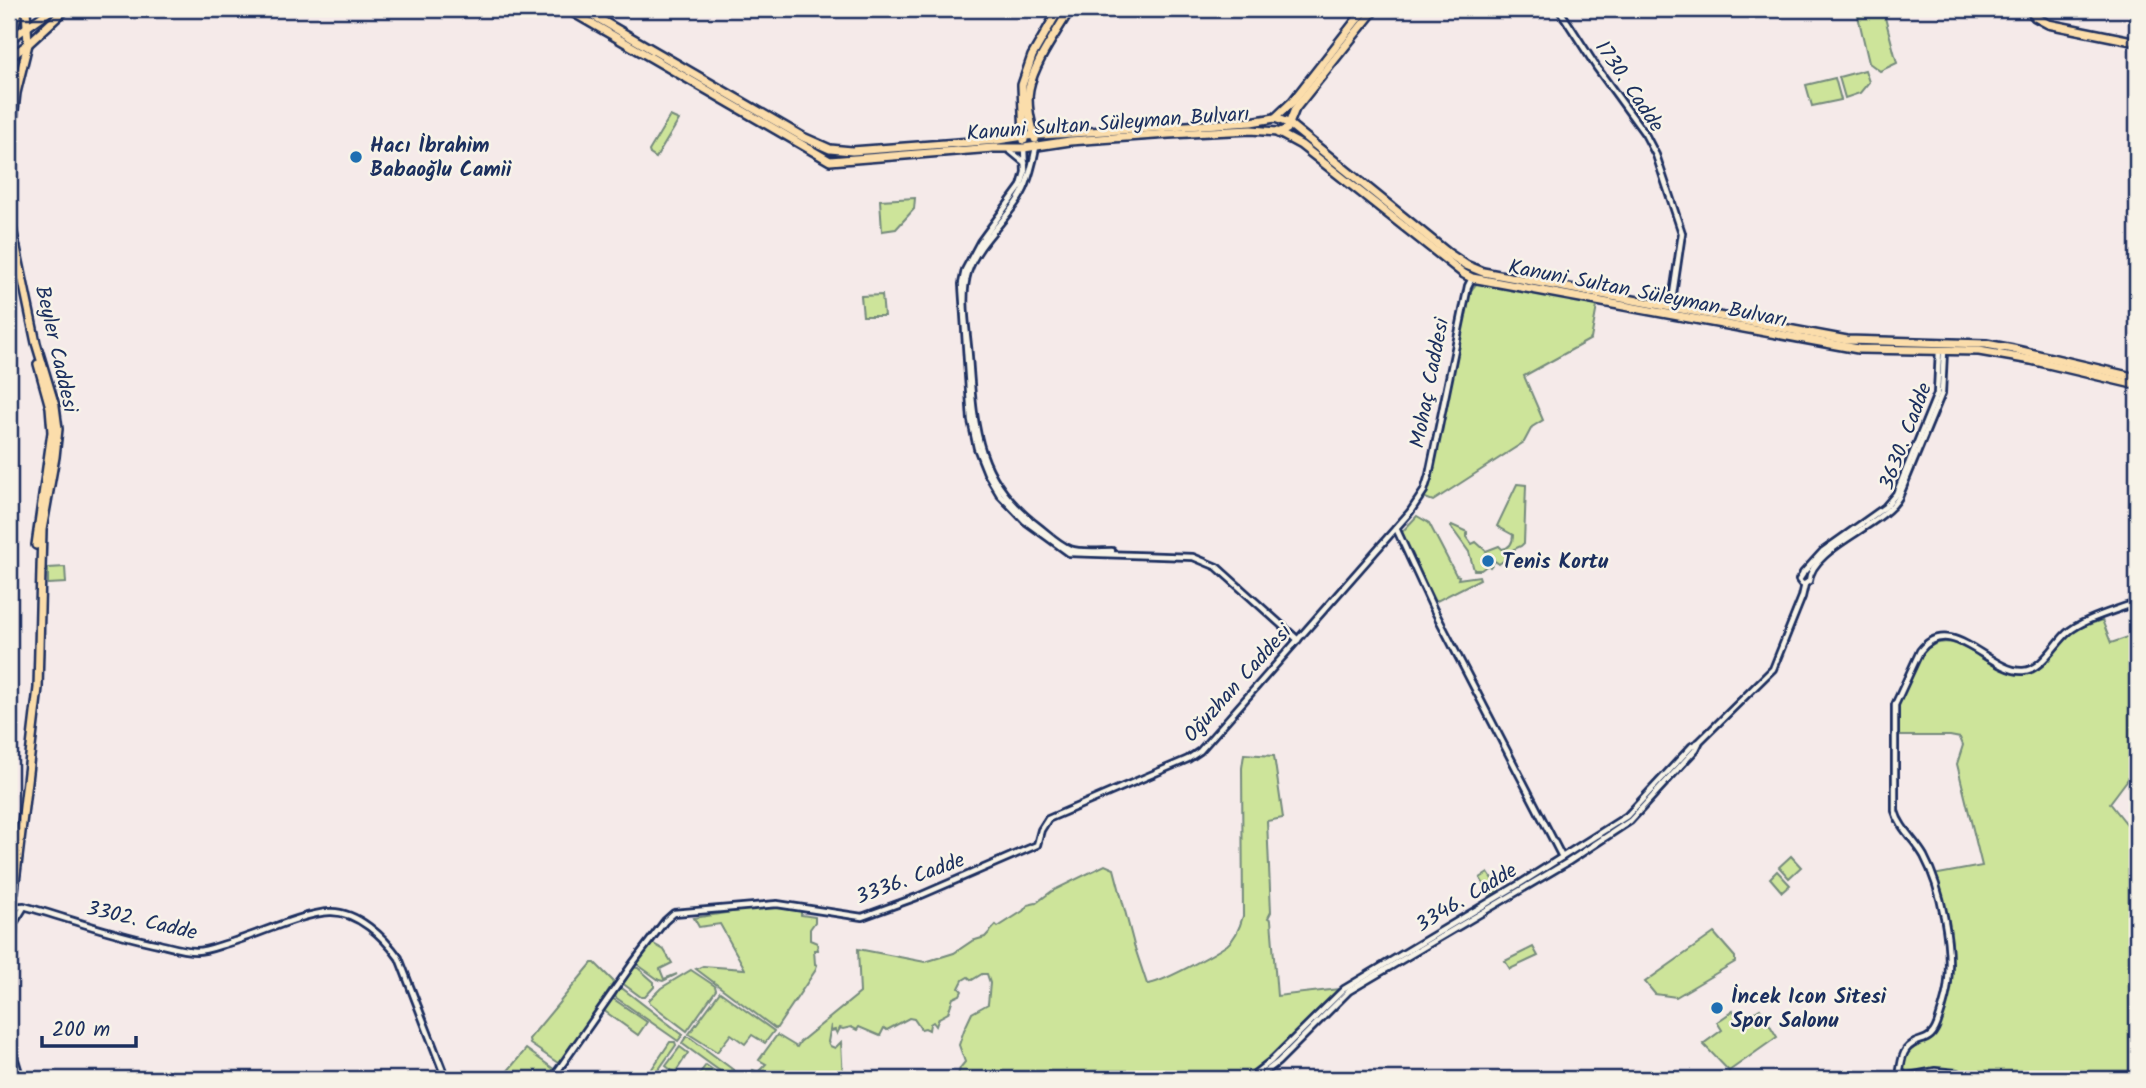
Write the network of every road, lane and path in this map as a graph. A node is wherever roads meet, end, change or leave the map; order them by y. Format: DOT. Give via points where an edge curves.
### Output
graph roads {
  1 [pos="19,9"];
  2 [pos="26,9"];
  3 [pos="52,9"];
  4 [pos="66,9"];
  5 [pos="568,9"];
  6 [pos="582,9"];
  7 [pos="1059,9"];
  8 [pos="1070,9"];
  9 [pos="1365,9"];
  10 [pos="1375,9"];
  11 [pos="1559,9"];
  12 [pos="2029,9"];
  13 [pos="36,20"];
  14 [pos="26,26"];
  15 [pos="44,28"];
  16 [pos="10,40"];
  17 [pos="2137,42"];
  18 [pos="29,44"];
  19 [pos="10,57"];
  20 [pos="10,92"];
  21 [pos="9,114"];
  22 [pos="1275,118"];
  23 [pos="1289,125"];
  24 [pos="1277,132"];
  25 [pos="1034,135"];
  26 [pos="1024,136"];
  27 [pos="1036,146"];
  28 [pos="1008,148"];
  29 [pos="1024,148"];
  30 [pos="832,149"];
  31 [pos="9,155"];
  32 [pos="824,158"];
  33 [pos="835,161"];
  34 [pos="1025,163"];
  35 [pos="1026,176"];
  36 [pos="9,214"];
  37 [pos="9,237"];
  38 [pos="1474,269"];
  39 [pos="1469,277"];
  40 [pos="1671,308"];
  41 [pos="34,340"];
  42 [pos="1941,347"];
  43 [pos="2137,378"];
  44 [pos="2137,385"];
  45 [pos="1396,528"];
  46 [pos="1806,575"];
  47 [pos="1805,584"];
  48 [pos="2137,602"];
  49 [pos="1325,608"];
  50 [pos="37,618"];
  51 [pos="1299,638"];
  52 [pos="1048,819"];
  53 [pos="1628,819"];
  54 [pos="1562,857"];
  55 [pos="9,870"];
  56 [pos="1522,885"];
  57 [pos="11,895"];
  58 [pos="24,906"];
  59 [pos="9,908"];
  60 [pos="14,924"];
  61 [pos="9,978"];
  62 [pos="1347,990"];
  63 [pos="9,1040"];
  64 [pos="21,1079"];
  65 [pos="446,1079"];
  66 [pos="552,1079"];
  67 [pos="1248,1079"];
  68 [pos="1256,1079"];
  69 [pos="1963,1079"];
  1 -- 16 [label="main road"];
  2 -- 14 [label="main road"];
  3 -- 13 [label="main road"];
  4 -- 15 [label="main road"];
  5 -- 32 [label="main road, Kanuni Sultan Süleyman Bulvarı"];
  6 -- 30 [label="main road, Kanuni Sultan Süleyman Bulvarı" via="803,137"];
  7 -- 26 [label="main road" via="1032,56 1022,85"];
  8 -- 25 [label="main road" via="1030,87"];
  9 -- 22 [label="main road"];
  10 -- 23 [label="main road" via="1295,109"];
  11 -- 40 [label="street, 1730. Cadde" via="1652,146 1682,233"];
  12 -- 17 [label="main road" via="2048,24"];
  13 -- 14 [label="main road"];
  13 -- 15 [label="main road" via="36,28"];
  14 -- 16 [label="main road"];
  14 -- 18 [label="main road"];
  15 -- 18 [label="main road"];
  16 -- 19 [label="main road"];
  18 -- 19 [label="main road"];
  18 -- 31 [label="main road" via="16,93"];
  19 -- 20 [label="main road"];
  20 -- 21 [label="main road"];
  22 -- 23 [label="main road, Kanuni Sultan Süleyman Bulvarı"];
  22 -- 24 [label="main road" via="1272,125"];
  22 -- 25 [label="main road, Kanuni Sultan Süleyman Bulvarı"];
  23 -- 24 [label="main road"];
  23 -- 38 [label="main road, Kanuni Sultan Süleyman Bulvarı"];
  24 -- 27 [label="main road, Kanuni Sultan Süleyman Bulvarı" via="1169,134"];
  24 -- 39 [label="main road, Kanuni Sultan Süleyman Bulvarı" via="1301,145"];
  25 -- 26 [label="main road, Kanuni Sultan Süleyman Bulvarı"];
  25 -- 27 [label="main road"];
  26 -- 29 [label="main road"];
  26 -- 30 [label="main road, Kanuni Sultan Süleyman Bulvarı" via="852,152"];
  27 -- 29 [label="main road, Kanuni Sultan Süleyman Bulvarı"];
  27 -- 35 [label="street"];
  28 -- 29 [label="main road, Kanuni Sultan Süleyman Bulvarı"];
  28 -- 33 [label="main road, Kanuni Sultan Süleyman Bulvarı"];
  28 -- 34 [label="street"];
  29 -- 34 [label="street"];
  30 -- 32 [label="main road" via="825,151"];
  30 -- 33 [label="main road" via="838,154"];
  32 -- 33 [label="main road, Kanuni Sultan Süleyman Bulvarı"];
  34 -- 35 [label="street"];
  35 -- 51 [label="street" via="980,242 962,284 969,389 979,446 990,470 1003,492 1070,550 1194,554 1218,565"];
  36 -- 41 [label="main road, Beyler Caddesi"];
  37 -- 41 [label="main road, Beyler Caddesi"];
  38 -- 39 [label="main road" via="1468,270"];
  38 -- 40 [label="main road, Kanuni Sultan Süleyman Bulvarı"];
  39 -- 42 [label="main road, Kanuni Sultan Süleyman Bulvarı" via="1858,349"];
  39 -- 45 [label="street, Mohaç Caddesi" via="1427,475 1420,496"];
  40 -- 42 [label="main road, Kanuni Sultan Süleyman Bulvarı" via="1847,340"];
  41 -- 50 [label="main road, Beyler Caddesi" via="52,432 36,535"];
  42 -- 43 [label="main road, Kanuni Sultan Süleyman Bulvarı" via="1986,344"];
  42 -- 44 [label="main road, Kanuni Sultan Süleyman Bulvarı" via="2031,360"];
  42 -- 46 [label="street, 3630. Cadde" via="1937,394 1896,494 1823,551"];
  45 -- 49 [label="street, Mohaç Caddesi"];
  45 -- 54 [label="street"];
  46 -- 47 [label="street" via="1809,581"];
  46 -- 47 [label="street" via="1799,580"];
  47 -- 53 [label="street, 3346. Cadde" via="1773,669"];
  48 -- 69 [label="street" via="2076,626 2039,663 2024,671 1951,638 1935,640 1923,647 1895,704 1896,814 1928,866 1941,904 1949,967 1946,998 1935,1032 1906,1048 1901,1074 1909,1077 1946,1071"];
  49 -- 51 [label="street, Oğuzhan Caddesi"];
  50 -- 55 [label="main road, Beyler Caddesi" via="32,703"];
  50 -- 57 [label="main road, Beyler Caddesi" via="38,688"];
  51 -- 52 [label="street, Oğuzhan Caddesi" via="1194,756"];
  52 -- 66 [label="street, 3336. Cadde" via="1037,845 862,917 777,904 674,914 633,963"];
  53 -- 54 [label="street, 3346. Cadde"];
  53 -- 56 [label="street, 3346. Cadde" via="1568,862"];
  54 -- 56 [label="street, 3346. Cadde"];
  56 -- 62 [label="street, 3346. Cadde"];
  57 -- 58 [label="street, 3302. Cadde"];
  57 -- 59 [label="main road, Beyler Caddesi"];
  58 -- 59 [label="street, 3302. Cadde"];
  58 -- 60 [label="street"];
  58 -- 65 [label="street, 3302. Cadde" via="115,935 197,951 313,915 333,912 349,916 381,937 402,964"];
  59 -- 60 [label="street"];
  60 -- 61 [label="street"];
  62 -- 67 [label="street, 3346. Cadde"];
  62 -- 68 [label="street, 3346. Cadde"];
  63 -- 64 [label="street"];
}
